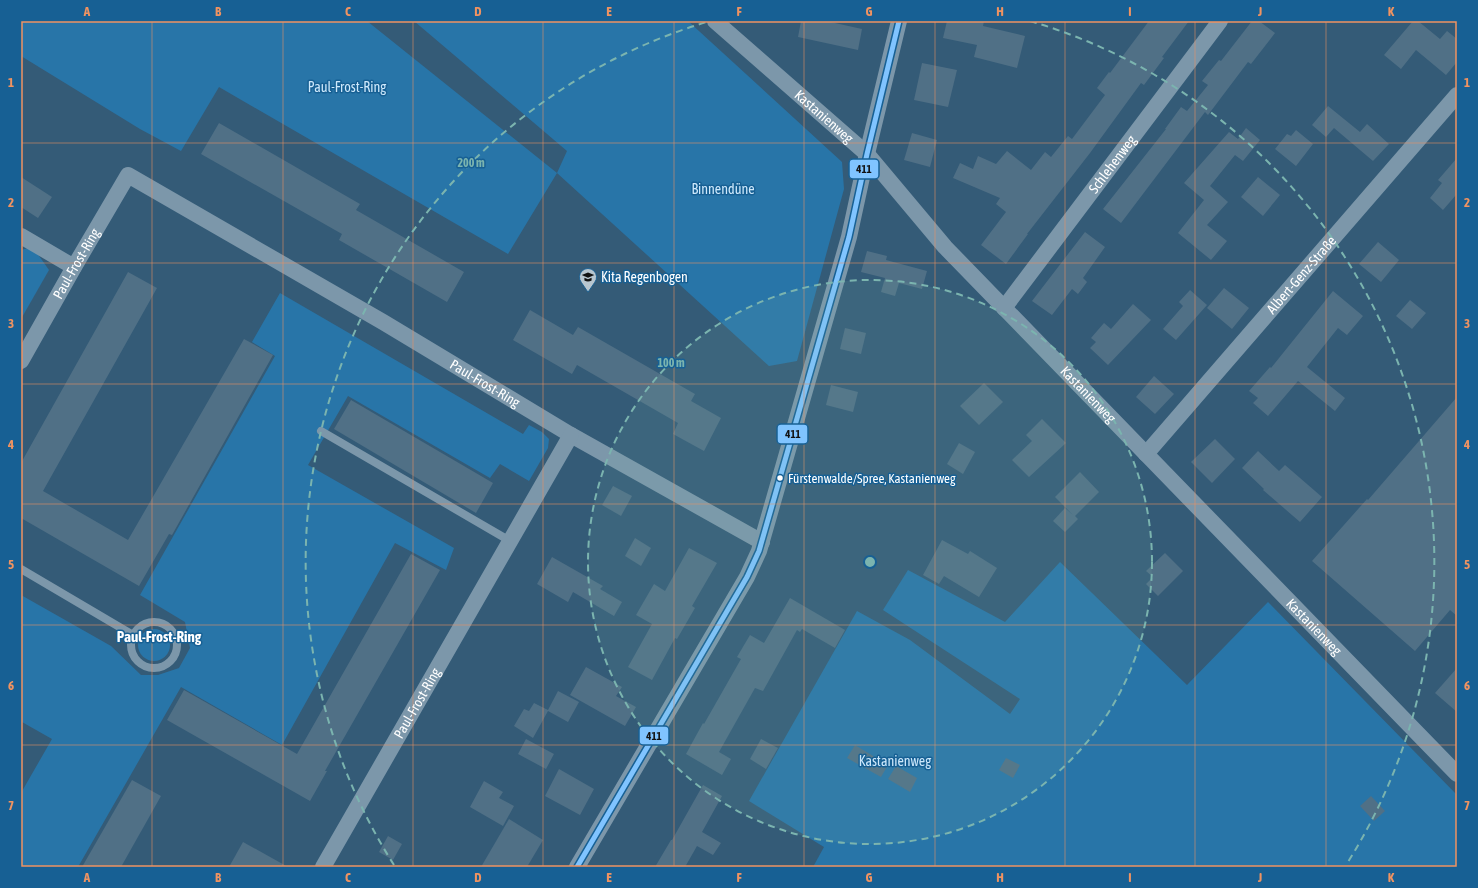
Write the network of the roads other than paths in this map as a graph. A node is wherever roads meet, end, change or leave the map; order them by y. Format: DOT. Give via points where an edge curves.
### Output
graph roads {
  1 [pos="715,21"];
  2 [pos="898,21"];
  3 [pos="1220,21"];
  4 [pos="1457,95"];
  5 [pos="867,154"];
  6 [pos="21,236"];
  7 [pos="74,267"];
  8 [pos="1004,308"];
  9 [pos="21,361"];
  10 [pos="320,431"];
  11 [pos="571,435"];
  12 [pos="1146,454"];
  13 [pos="510,541"];
  14 [pos="762,542"];
  15 [pos="21,569"];
  16 [pos="133,635"];
  17 [pos="1457,774"];
  18 [pos="323,867"];
  19 [pos="577,867"];
  1 -- 5 [label="street, Kastanienweg"];
  2 -- 5 [label="street"];
  3 -- 8 [label="street, Schlehenweg"];
  4 -- 12 [label="street, Albert-Genz-Straße"];
  5 -- 8 [label="street, Kastanienweg" via="945,248"];
  5 -- 14 [label="street" via="849,237"];
  6 -- 7 [label="street"];
  7 -- 9 [label="street, Paul-Frost-Ring"];
  7 -- 11 [label="street, Paul-Frost-Ring" via="128,175 383,322"];
  8 -- 12 [label="street, Kastanienweg"];
  10 -- 13 [label="lane"];
  11 -- 13 [label="street, Paul-Frost-Ring"];
  11 -- 14 [label="street, Paul-Frost-Ring"];
  12 -- 17 [label="street, Kastanienweg"];
  13 -- 18 [label="street, Paul-Frost-Ring"];
  14 -- 19 [label="street" via="747,577"];
  15 -- 16 [label="lane"];
  16 -- 16 [label="lane" via="131,650 134,657 145,666 160,668 176,653 177,645 172,631 159,623 144,625"];
}
